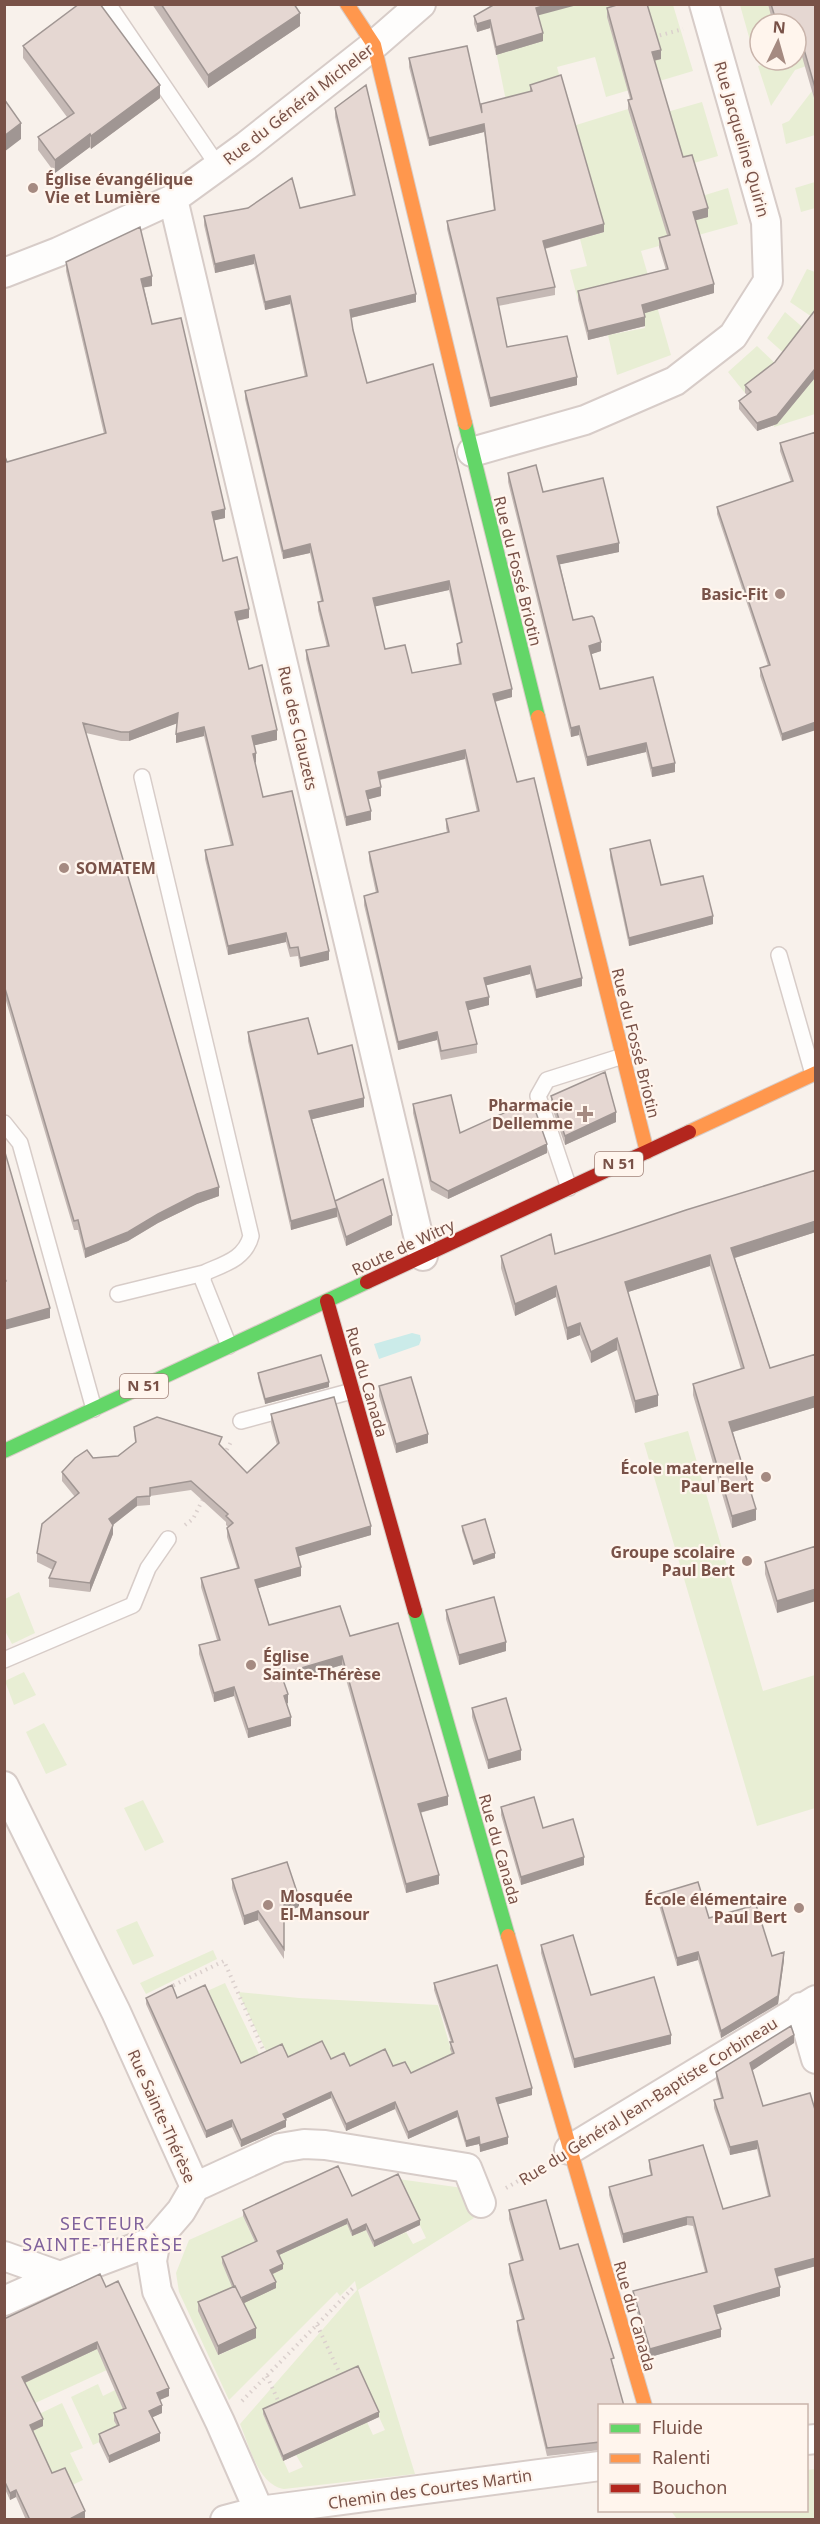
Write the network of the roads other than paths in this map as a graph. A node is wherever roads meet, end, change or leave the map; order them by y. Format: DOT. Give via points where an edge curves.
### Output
graph roads {
  1 [pos="108,4"];
  2 [pos="347,4"];
  3 [pos="421,4"];
  4 [pos="704,4"];
  5 [pos="374,45"];
  6 [pos="218,166"];
  7 [pos="173,199"];
  8 [pos="4,273"];
  9 [pos="472,452"];
  10 [pos="142,777"];
  11 [pos="779,955"];
  12 [pos="623,1056"];
  13 [pos="815,1076"];
  14 [pos="4,1123"];
  15 [pos="647,1152"];
  16 [pos="569,1188"];
  17 [pos="423,1256"];
  18 [pos="204,1273"];
  19 [pos="118,1294"];
  20 [pos="327,1301"];
  21 [pos="229,1346"];
  22 [pos="352,1391"];
  23 [pos="94,1409"];
  24 [pos="241,1421"];
  25 [pos="4,1451"];
  26 [pos="168,1539"];
  27 [pos="4,1660"];
  28 [pos="4,1786"];
  29 [pos="808,2003"];
  30 [pos="816,2059"];
  31 [pos="569,2150"];
  32 [pos="195,2187"];
  33 [pos="481,2204"];
  34 [pos="156,2240"];
  35 [pos="4,2256"];
  36 [pos="60,2276"];
  37 [pos="4,2301"];
  38 [pos="644,2404"];
  39 [pos="598,2466"];
  40 [pos="259,2511"];
  41 [pos="225,2520"];
  1 -- 6 [label="lane"];
  2 -- 5 [label="street, Rue du Fossé Briotin"];
  3 -- 5 [label="street, Rue du Général Micheler"];
  4 -- 9 [label="street, Rue Jacqueline Quirin" via="766,222 768,281 733,336 675,381 585,420"];
  5 -- 6 [label="street, Rue du Général Micheler"];
  5 -- 9 [label="street, Rue du Fossé Briotin"];
  6 -- 7 [label="street, Rue du Général Micheler"];
  7 -- 8 [label="street, Rue du Général Micheler"];
  7 -- 17 [label="street, Rue des Clauzets"];
  9 -- 12 [label="street, Rue du Fossé Briotin"];
  10 -- 18 [label="lane" via="251,1236 240,1256"];
  11 -- 13 [label="lane"];
  12 -- 15 [label="street, Rue du Fossé Briotin"];
  12 -- 16 [label="lane" via="547,1080 538,1096"];
  13 -- 15 [label="street, Route de Witry / N 51"];
  14 -- 23 [label="lane" via="20,1143"];
  15 -- 16 [label="street, Route de Witry / N 51"];
  16 -- 17 [label="street, Route de Witry / N 51"];
  17 -- 20 [label="street, Route de Witry / N 51"];
  18 -- 19 [label="lane"];
  18 -- 21 [label="lane" via="203,1281"];
  20 -- 21 [label="street, Route de Witry / N 51"];
  20 -- 22 [label="street, Rue du Canada"];
  21 -- 23 [label="street, Route de Witry / N 51"];
  22 -- 24 [label="lane"];
  22 -- 31 [label="street, Rue du Canada"];
  23 -- 25 [label="street, Route de Witry / N 51"];
  26 -- 27 [label="lane" via="148,1568 133,1605"];
  28 -- 32 [label="street, Rue Sainte-Thérèse" via="116,2012"];
  29 -- 30 [label="street"];
  29 -- 31 [label="street, Rue du Général Jean-Baptiste Corbineau"];
  31 -- 38 [label="street, Rue du Canada"];
  32 -- 33 [label="street" via="280,2148 325,2145 467,2168"];
  32 -- 34 [label="street, Rue Sainte-Thérèse"];
  34 -- 36 [label="street"];
  34 -- 40 [label="street" via="152,2262 157,2291"];
  35 -- 36 [label="street"];
  36 -- 37 [label="street"];
  39 -- 40 [label="street, Chemin des Courtes Martin"];
  40 -- 41 [label="street, Chemin des Courtes Martin"];
}
